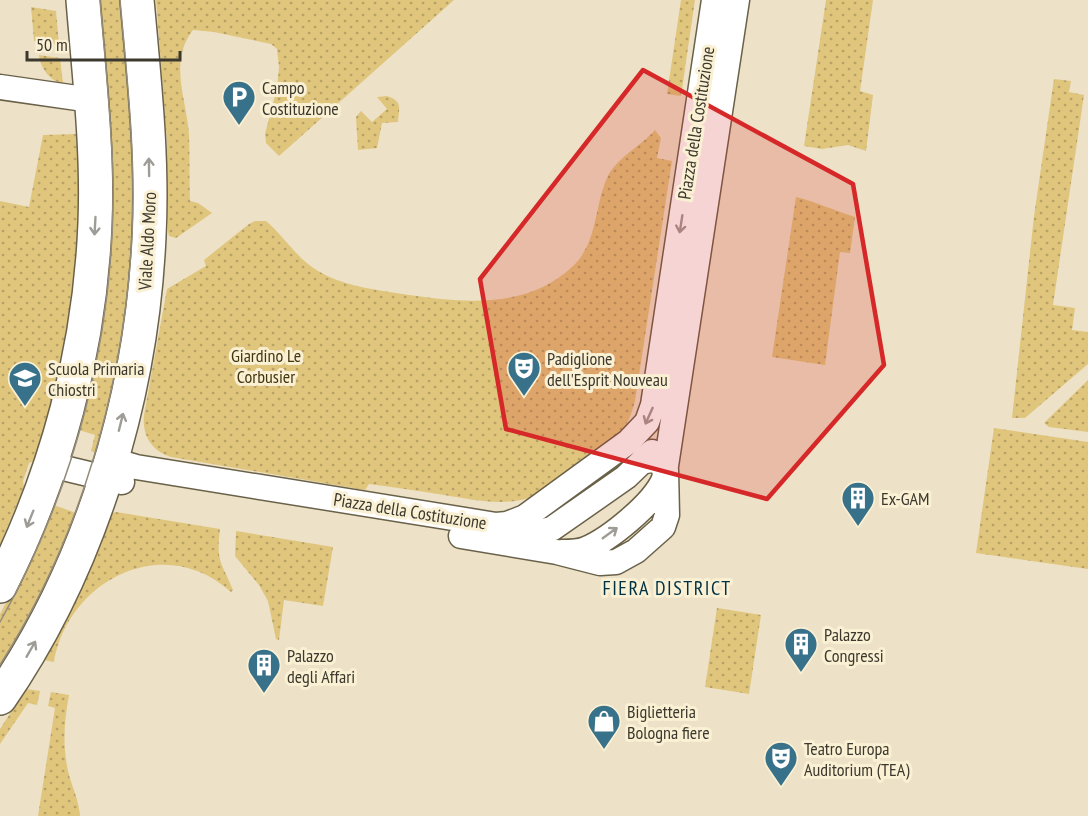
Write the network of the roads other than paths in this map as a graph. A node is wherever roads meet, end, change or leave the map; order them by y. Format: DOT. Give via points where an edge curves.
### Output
graph roads {
  1 [pos="83,0"];
  2 [pos="137,0"];
  3 [pos="714,0"];
  4 [pos="737,0"];
  5 [pos="0,87"];
  6 [pos="91,100"];
  7 [pos="675,414"];
  8 [pos="642,462"];
  9 [pos="51,465"];
  10 [pos="109,468"];
  11 [pos="666,470"];
  12 [pos="493,542"];
  13 [pos="0,586"];
  14 [pos="0,698"];
  1 -- 6 [label="main road"];
  10 -- 2 [label="main road, Viale Aldo Moro, one-way" via="135,363 149,244 148,135"];
  3 -- 10 [label="street, Piazza della Costituzione, one-way" via="653,405 647,422 628,442 525,517 496,525 119,462"];
  4 -- 7 [label="street, Piazza della Costituzione"];
  5 -- 6 [label="street"];
  6 -- 9 [label="main road, one-way" via="96,182 92,268 76,374"];
  7 -- 8 [label="street, Piazza della Costituzione" via="661,440"];
  7 -- 11 [label="street, Piazza della Costituzione"];
  8 -- 11 [label="street" via="658,460"];
  8 -- 12 [label="street, Piazza della Costituzione" via="553,528 528,538"];
  9 -- 10 [label="street"];
  9 -- 13 [label="main road, one-way"];
  10 -- 12 [label="street, Piazza della Costituzione"];
  14 -- 10 [label="main road, Viale Aldo Moro, one-way" via="40,634 63,587"];
  12 -- 11 [label="street, Piazza della Costituzione, one-way" via="615,562 636,551 666,522"];
}
